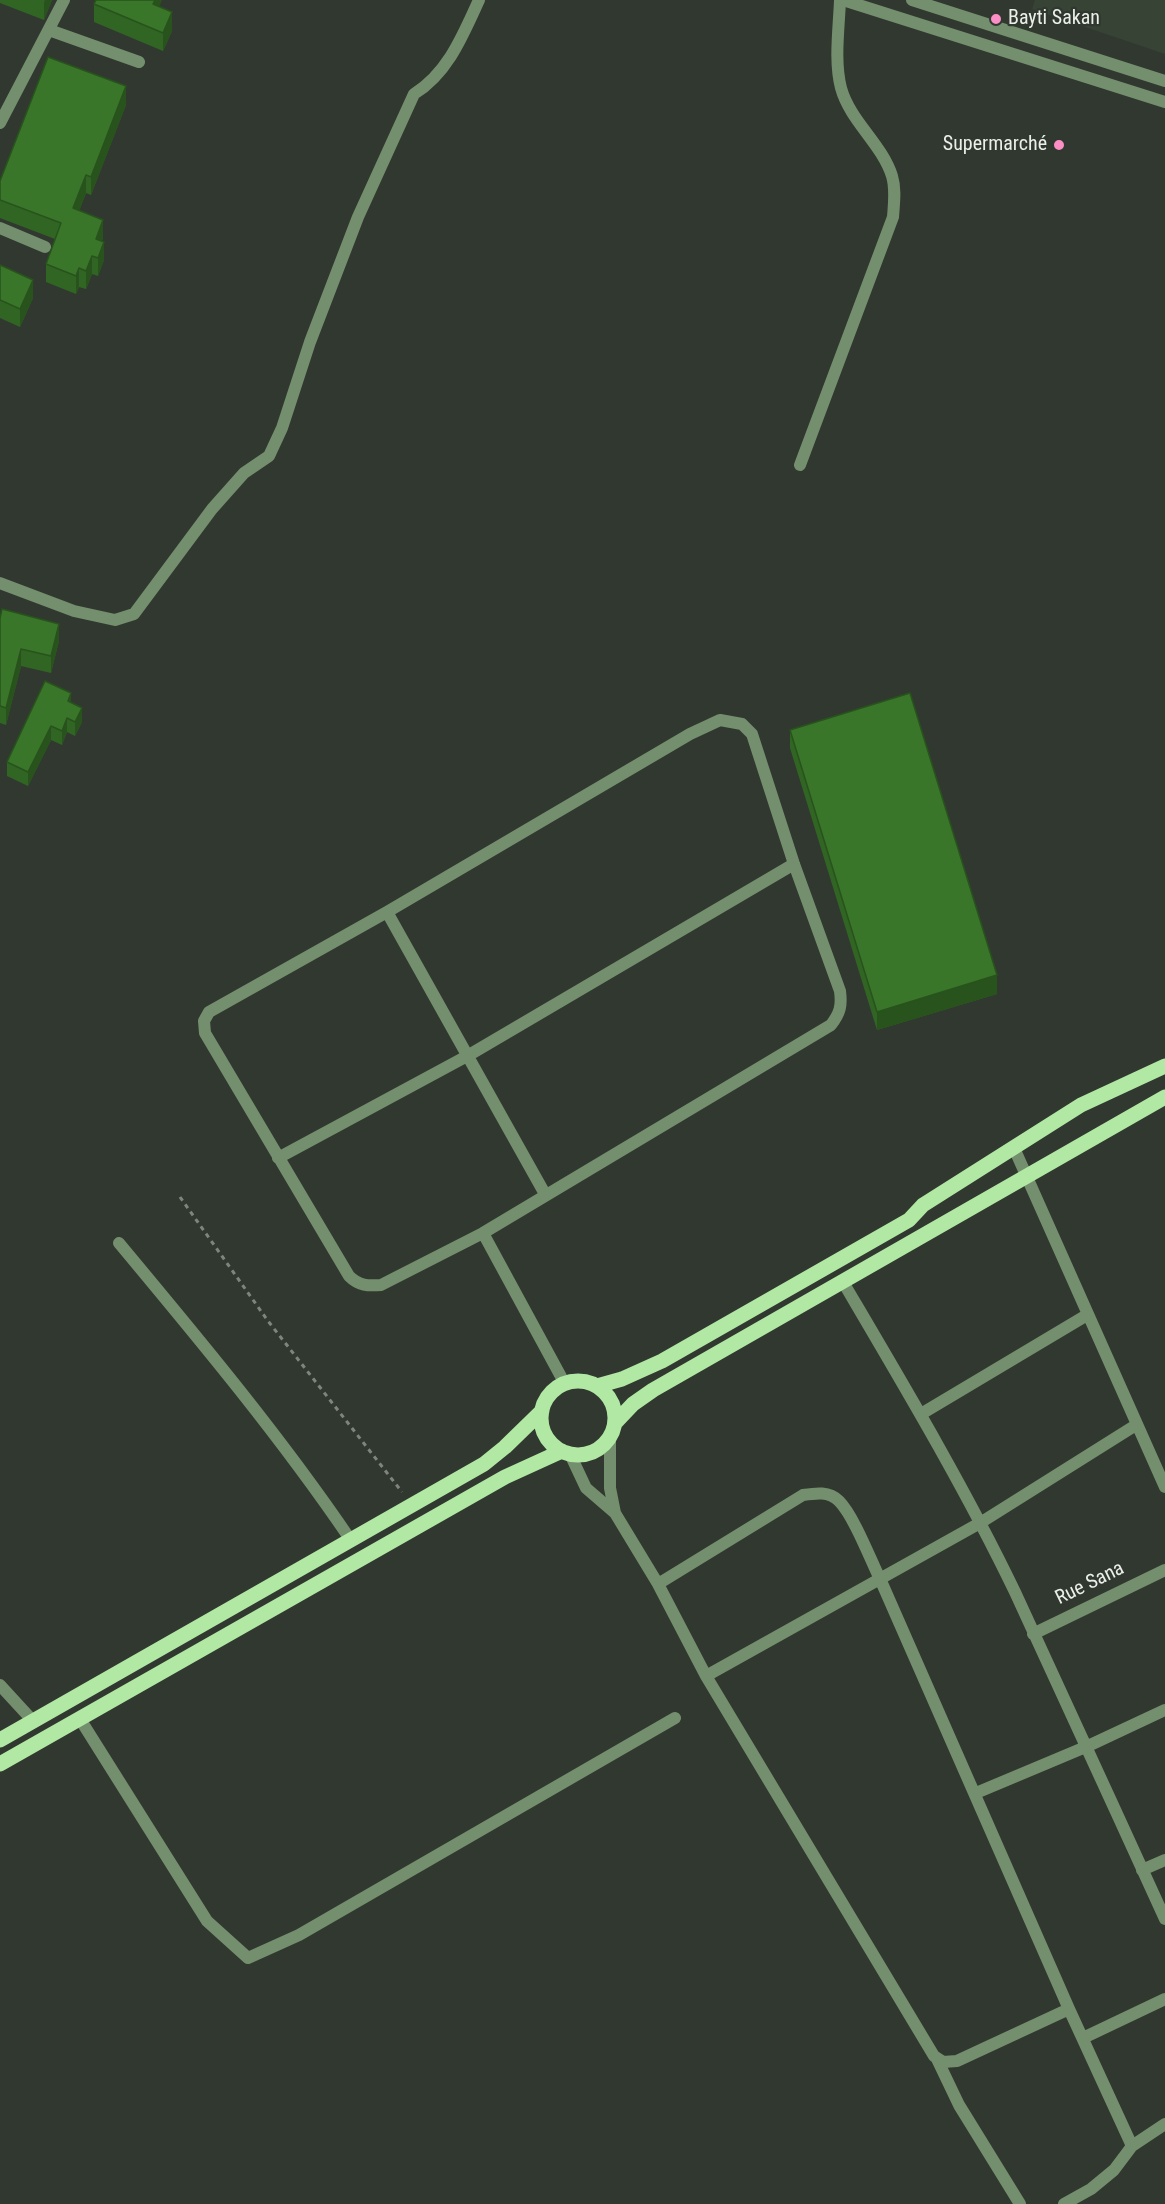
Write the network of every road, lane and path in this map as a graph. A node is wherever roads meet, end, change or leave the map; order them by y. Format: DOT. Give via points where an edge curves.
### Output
graph roads {
  1 [pos="64,0"];
  2 [pos="479,0"];
  3 [pos="841,0"];
  4 [pos="912,0"];
  5 [pos="49,30"];
  6 [pos="138,62"];
  7 [pos="1165,81"];
  8 [pos="1165,102"];
  9 [pos="0,123"];
  10 [pos="0,228"];
  11 [pos="45,247"];
  12 [pos="800,465"];
  13 [pos="0,583"];
  14 [pos="794,864"];
  15 [pos="387,912"];
  16 [pos="469,1055"];
  17 [pos="1165,1066"];
  18 [pos="1165,1097"];
  19 [pos="1014,1148"];
  20 [pos="278,1158"];
  21 [pos="1028,1176"];
  22 [pos="545,1194"];
  23 [pos="180,1197"];
  24 [pos="483,1233"];
  25 [pos="119,1243"];
  26 [pos="843,1282"];
  27 [pos="1087,1315"];
  28 [pos="565,1384"];
  29 [pos="597,1386"];
  30 [pos="542,1411"];
  31 [pos="921,1414"];
  32 [pos="1136,1425"];
  33 [pos="613,1430"];
  34 [pos="566,1452"];
  35 [pos="1165,1487"];
  36 [pos="412,1505"];
  37 [pos="615,1513"];
  38 [pos="980,1523"];
  39 [pos="350,1539"];
  40 [pos="1165,1570"];
  41 [pos="881,1581"];
  42 [pos="658,1584"];
  43 [pos="1033,1634"];
  44 [pos="706,1677"];
  45 [pos="0,1685"];
  46 [pos="1165,1710"];
  47 [pos="675,1718"];
  48 [pos="80,1719"];
  49 [pos="33,1721"];
  50 [pos="0,1740"];
  51 [pos="1088,1746"];
  52 [pos="0,1764"];
  53 [pos="976,1793"];
  54 [pos="1165,1860"];
  55 [pos="1142,1870"];
  56 [pos="1165,1919"];
  57 [pos="1165,1999"];
  58 [pos="1069,2009"];
  59 [pos="1083,2038"];
  60 [pos="937,2059"];
  61 [pos="1165,2124"];
  62 [pos="1132,2146"];
  63 [pos="1020,2204"];
  64 [pos="1064,2204"];
  1 -- 5 [label="street"];
  2 -- 13 [label="street" via="460,43 432,83 414,94 358,217 269,456 244,472 212,509 134,614 115,620"];
  3 -- 8 [label="street"];
  3 -- 12 [label="street" via="841,88 890,171 895,199 893,217"];
  4 -- 7 [label="street"];
  5 -- 6 [label="street"];
  5 -- 9 [label="street"];
  10 -- 11 [label="street"];
  14 -- 15 [label="street" via="752,734 742,724 720,720"];
  14 -- 16 [label="street"];
  14 -- 22 [label="street" via="840,991 841,1010 831,1025"];
  15 -- 16 [label="street"];
  15 -- 20 [label="street" via="206,1016 205,1033"];
  16 -- 20 [label="street"];
  16 -- 22 [label="street"];
  17 -- 19 [label="main road" via="1100,1094"];
  18 -- 21 [label="main road"];
  19 -- 21 [label="street"];
  19 -- 29 [label="main road" via="923,1205 912,1218 662,1361"];
  20 -- 24 [label="street" via="349,1276 362,1285 381,1285"];
  21 -- 26 [label="main road"];
  21 -- 27 [label="street"];
  22 -- 24 [label="street"];
  23 -- 36 [label="path" via="268,1321"];
  24 -- 28 [label="street"];
  25 -- 39 [label="street" via="206,1348"];
  26 -- 31 [label="street"];
  26 -- 33 [label="main road" via="643,1396"];
  27 -- 31 [label="street"];
  27 -- 32 [label="street"];
  28 -- 29 [label="main road"];
  28 -- 30 [label="main road" via="550,1394"];
  29 -- 33 [label="main road" via="609,1398"];
  30 -- 34 [label="main road" via="545,1435"];
  30 -- 36 [label="main road" via="484,1464"];
  31 -- 38 [label="street"];
  32 -- 35 [label="street"];
  32 -- 38 [label="street"];
  33 -- 34 [label="main road" via="593,1452"];
  33 -- 37 [label="street" via="609,1471"];
  34 -- 37 [label="street" via="586,1488"];
  34 -- 48 [label="main road" via="505,1477"];
  36 -- 39 [label="main road"];
  37 -- 42 [label="street"];
  38 -- 41 [label="street"];
  38 -- 43 [label="street"];
  39 -- 49 [label="main road"];
  40 -- 43 [label="street, Rue Sana"];
  41 -- 42 [label="street" via="843,1506 818,1492 803,1495"];
  41 -- 44 [label="street"];
  41 -- 53 [label="street"];
  42 -- 44 [label="street"];
  43 -- 51 [label="street"];
  44 -- 60 [label="street"];
  45 -- 49 [label="street"];
  46 -- 51 [label="street"];
  47 -- 48 [label="street" via="299,1935 248,1958 207,1921"];
  48 -- 52 [label="main road"];
  49 -- 50 [label="main road"];
  51 -- 53 [label="street"];
  51 -- 55 [label="street"];
  53 -- 58 [label="street"];
  54 -- 55 [label="street"];
  55 -- 56 [label="street"];
  57 -- 59 [label="street"];
  58 -- 59 [label="street"];
  58 -- 60 [label="street" via="957,2061"];
  59 -- 62 [label="street"];
  60 -- 63 [label="street" via="959,2105"];
  61 -- 62 [label="street"];
  62 -- 64 [label="street" via="1113,2170"];
}
